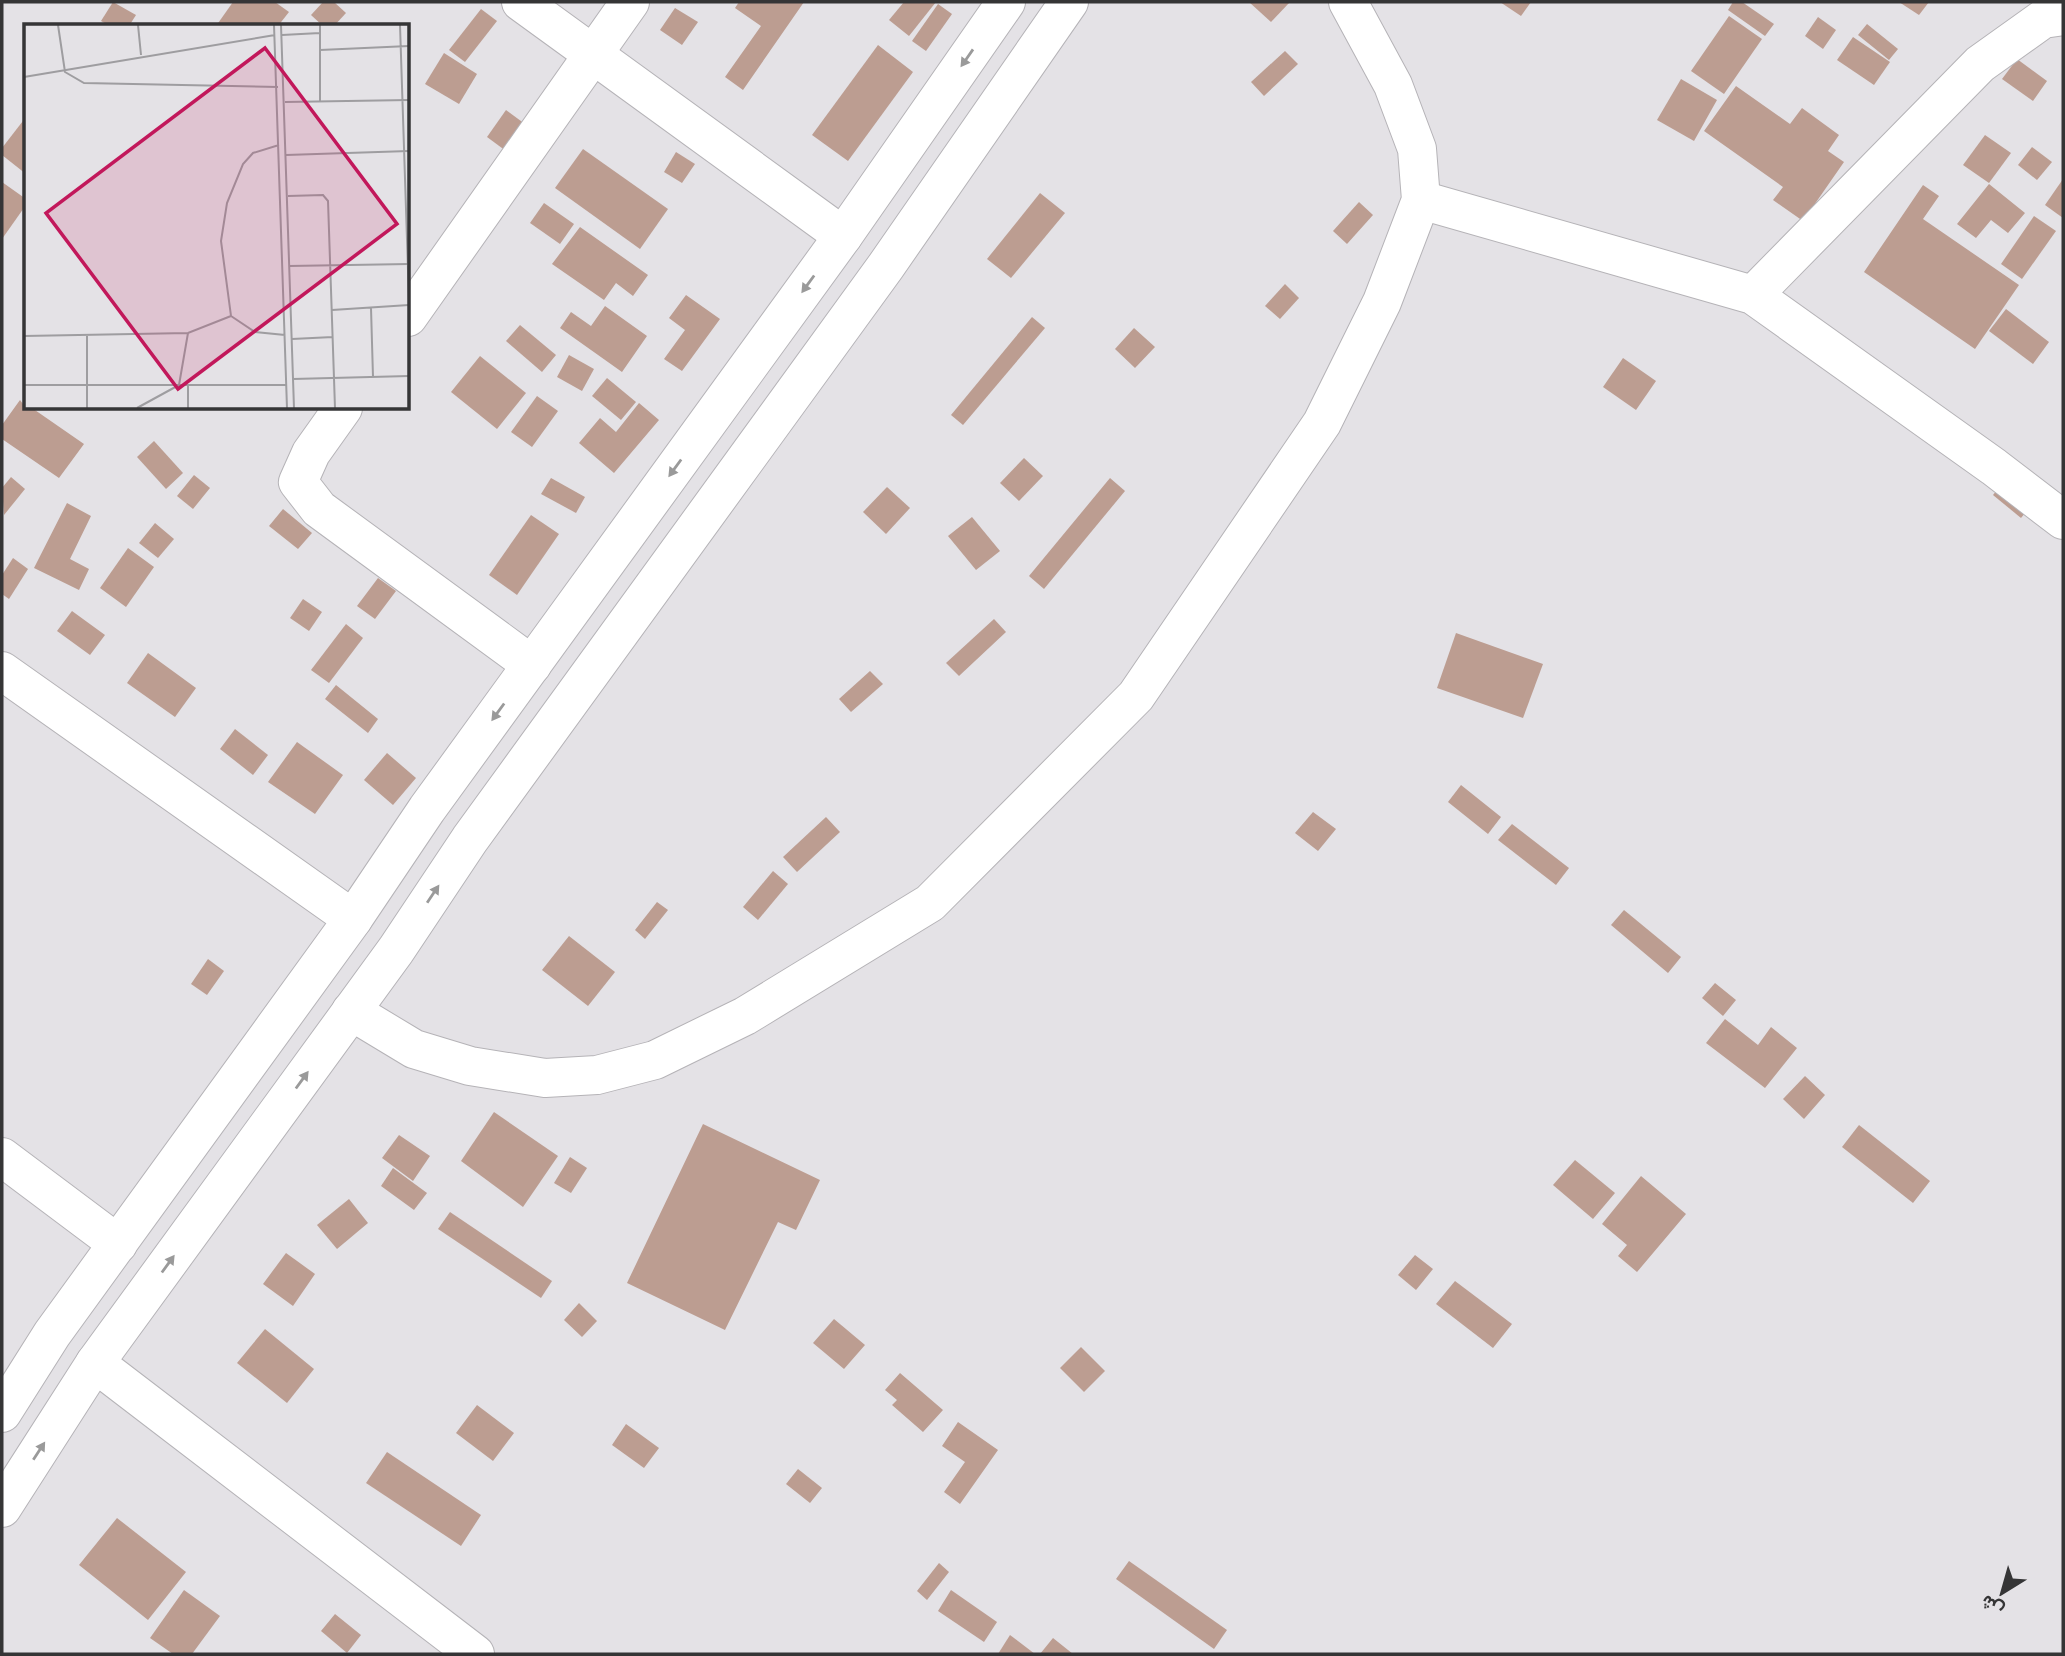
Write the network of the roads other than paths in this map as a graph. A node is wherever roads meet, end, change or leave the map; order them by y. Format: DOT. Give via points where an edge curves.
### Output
graph roads {
  1 [pos="521,2"];
  2 [pos="630,2"];
  3 [pos="1006,2"];
  4 [pos="1069,2"];
  5 [pos="1348,2"];
  6 [pos="2047,18"];
  7 [pos="594,54"];
  8 [pos="1421,200"];
  9 [pos="843,236"];
  10 [pos="1753,295"];
  11 [pos="410,314"];
  12 [pos="342,410"];
  13 [pos="2063,520"];
  14 [pos="532,665"];
  15 [pos="2,671"];
  16 [pos="353,919"];
  17 [pos="351,1011"];
  18 [pos="2,1157"];
  19 [pos="118,1244"];
  20 [pos="96,1363"];
  21 [pos="2,1413"];
  22 [pos="2,1508"];
  23 [pos="475,1654"];
  1 -- 7 [label="street"];
  2 -- 7 [label="street"];
  3 -- 9 [label="street, one-way"];
  17 -- 4 [label="street, one-way" via="470,839 886,266"];
  5 -- 8 [label="street" via="1393,85 1417,149"];
  6 -- 10 [label="street" via="1980,64"];
  7 -- 9 [label="street"];
  7 -- 11 [label="street"];
  8 -- 10 [label="street"];
  8 -- 17 [label="street" via="1382,302 1322,423 1136,696 930,903 746,1016 654,1060 597,1075 545,1079 470,1066 414,1049"];
  9 -- 14 [label="street, one-way"];
  10 -- 13 [label="street"];
  12 -- 14 [label="street" via="311,453 298,482 319,509"];
  14 -- 16 [label="street, one-way"];
  15 -- 16 [label="street"];
  16 -- 19 [label="street"];
  20 -- 17 [label="street, one-way"];
  18 -- 19 [label="street"];
  19 -- 21 [label="street"];
  22 -- 20 [label="street, one-way"];
  20 -- 23 [label="street"];
}
